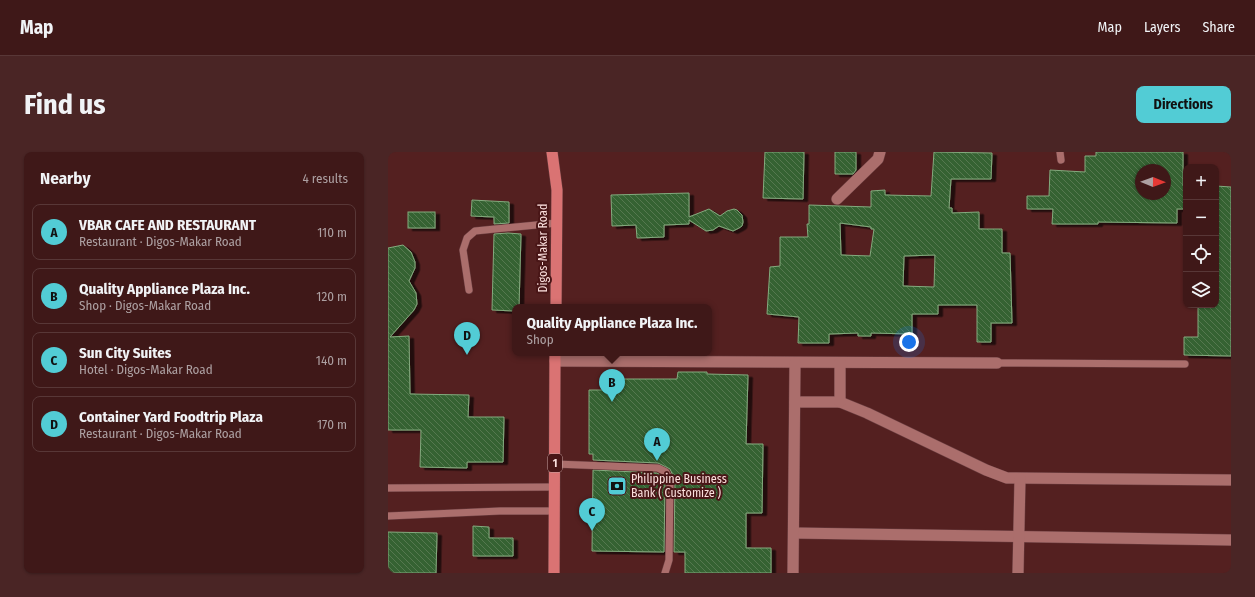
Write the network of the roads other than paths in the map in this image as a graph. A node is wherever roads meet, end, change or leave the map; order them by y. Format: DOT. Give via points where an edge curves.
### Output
graph roads {
  1 [pos="552,152"];
  2 [pos="561,152"];
  3 [pos="880,152"];
  4 [pos="1060,152"];
  5 [pos="1061,160"];
  6 [pos="557,190"];
  7 [pos="837,199"];
  8 [pos="557,223"];
  9 [pos="468,290"];
  10 [pos="556,304"];
  11 [pos="555,357"];
  12 [pos="796,363"];
  13 [pos="840,363"];
  14 [pos="997,363"];
  15 [pos="1185,364"];
  16 [pos="795,402"];
  17 [pos="840,402"];
  18 [pos="555,464"];
  19 [pos="1020,479"];
  20 [pos="1231,480"];
  21 [pos="555,487"];
  22 [pos="388,488"];
  23 [pos="554,512"];
  24 [pos="388,516"];
  25 [pos="794,533"];
  26 [pos="1019,536"];
  27 [pos="1231,540"];
  28 [pos="554,573"];
  29 [pos="666,573"];
  30 [pos="793,573"];
  31 [pos="1018,573"];
  1 -- 6 [label="main road, Digos-Makar Road"];
  2 -- 6 [label="main road, Digos-Makar Road"];
  3 -- 7 [label="street" via="878,159"];
  4 -- 5 [label="lane"];
  6 -- 8 [label="main road, Digos-Makar Road"];
  8 -- 9 [label="lane" via="475,231 467,238 462,250"];
  8 -- 10 [label="main road, Digos-Makar Road"];
  11 -- 12 [label="street"];
  11 -- 18 [label="main road, 1"];
  12 -- 13 [label="street"];
  12 -- 16 [label="street"];
  13 -- 14 [label="street"];
  13 -- 17 [label="street"];
  14 -- 15 [label="lane"];
  16 -- 17 [label="street"];
  16 -- 25 [label="street"];
  17 -- 19 [label="street" via="986,470 1007,478"];
  18 -- 21 [label="main road, 1"];
  18 -- 29 [label="lane" via="658,468 666,472 670,480 669,560"];
  19 -- 20 [label="street"];
  19 -- 26 [label="street"];
  21 -- 22 [label="lane"];
  21 -- 23 [label="main road, 1"];
  23 -- 24 [label="lane" via="500,511"];
  23 -- 28 [label="main road, 1"];
  25 -- 26 [label="street"];
  25 -- 30 [label="street"];
  26 -- 27 [label="street"];
  26 -- 31 [label="street"];
}
